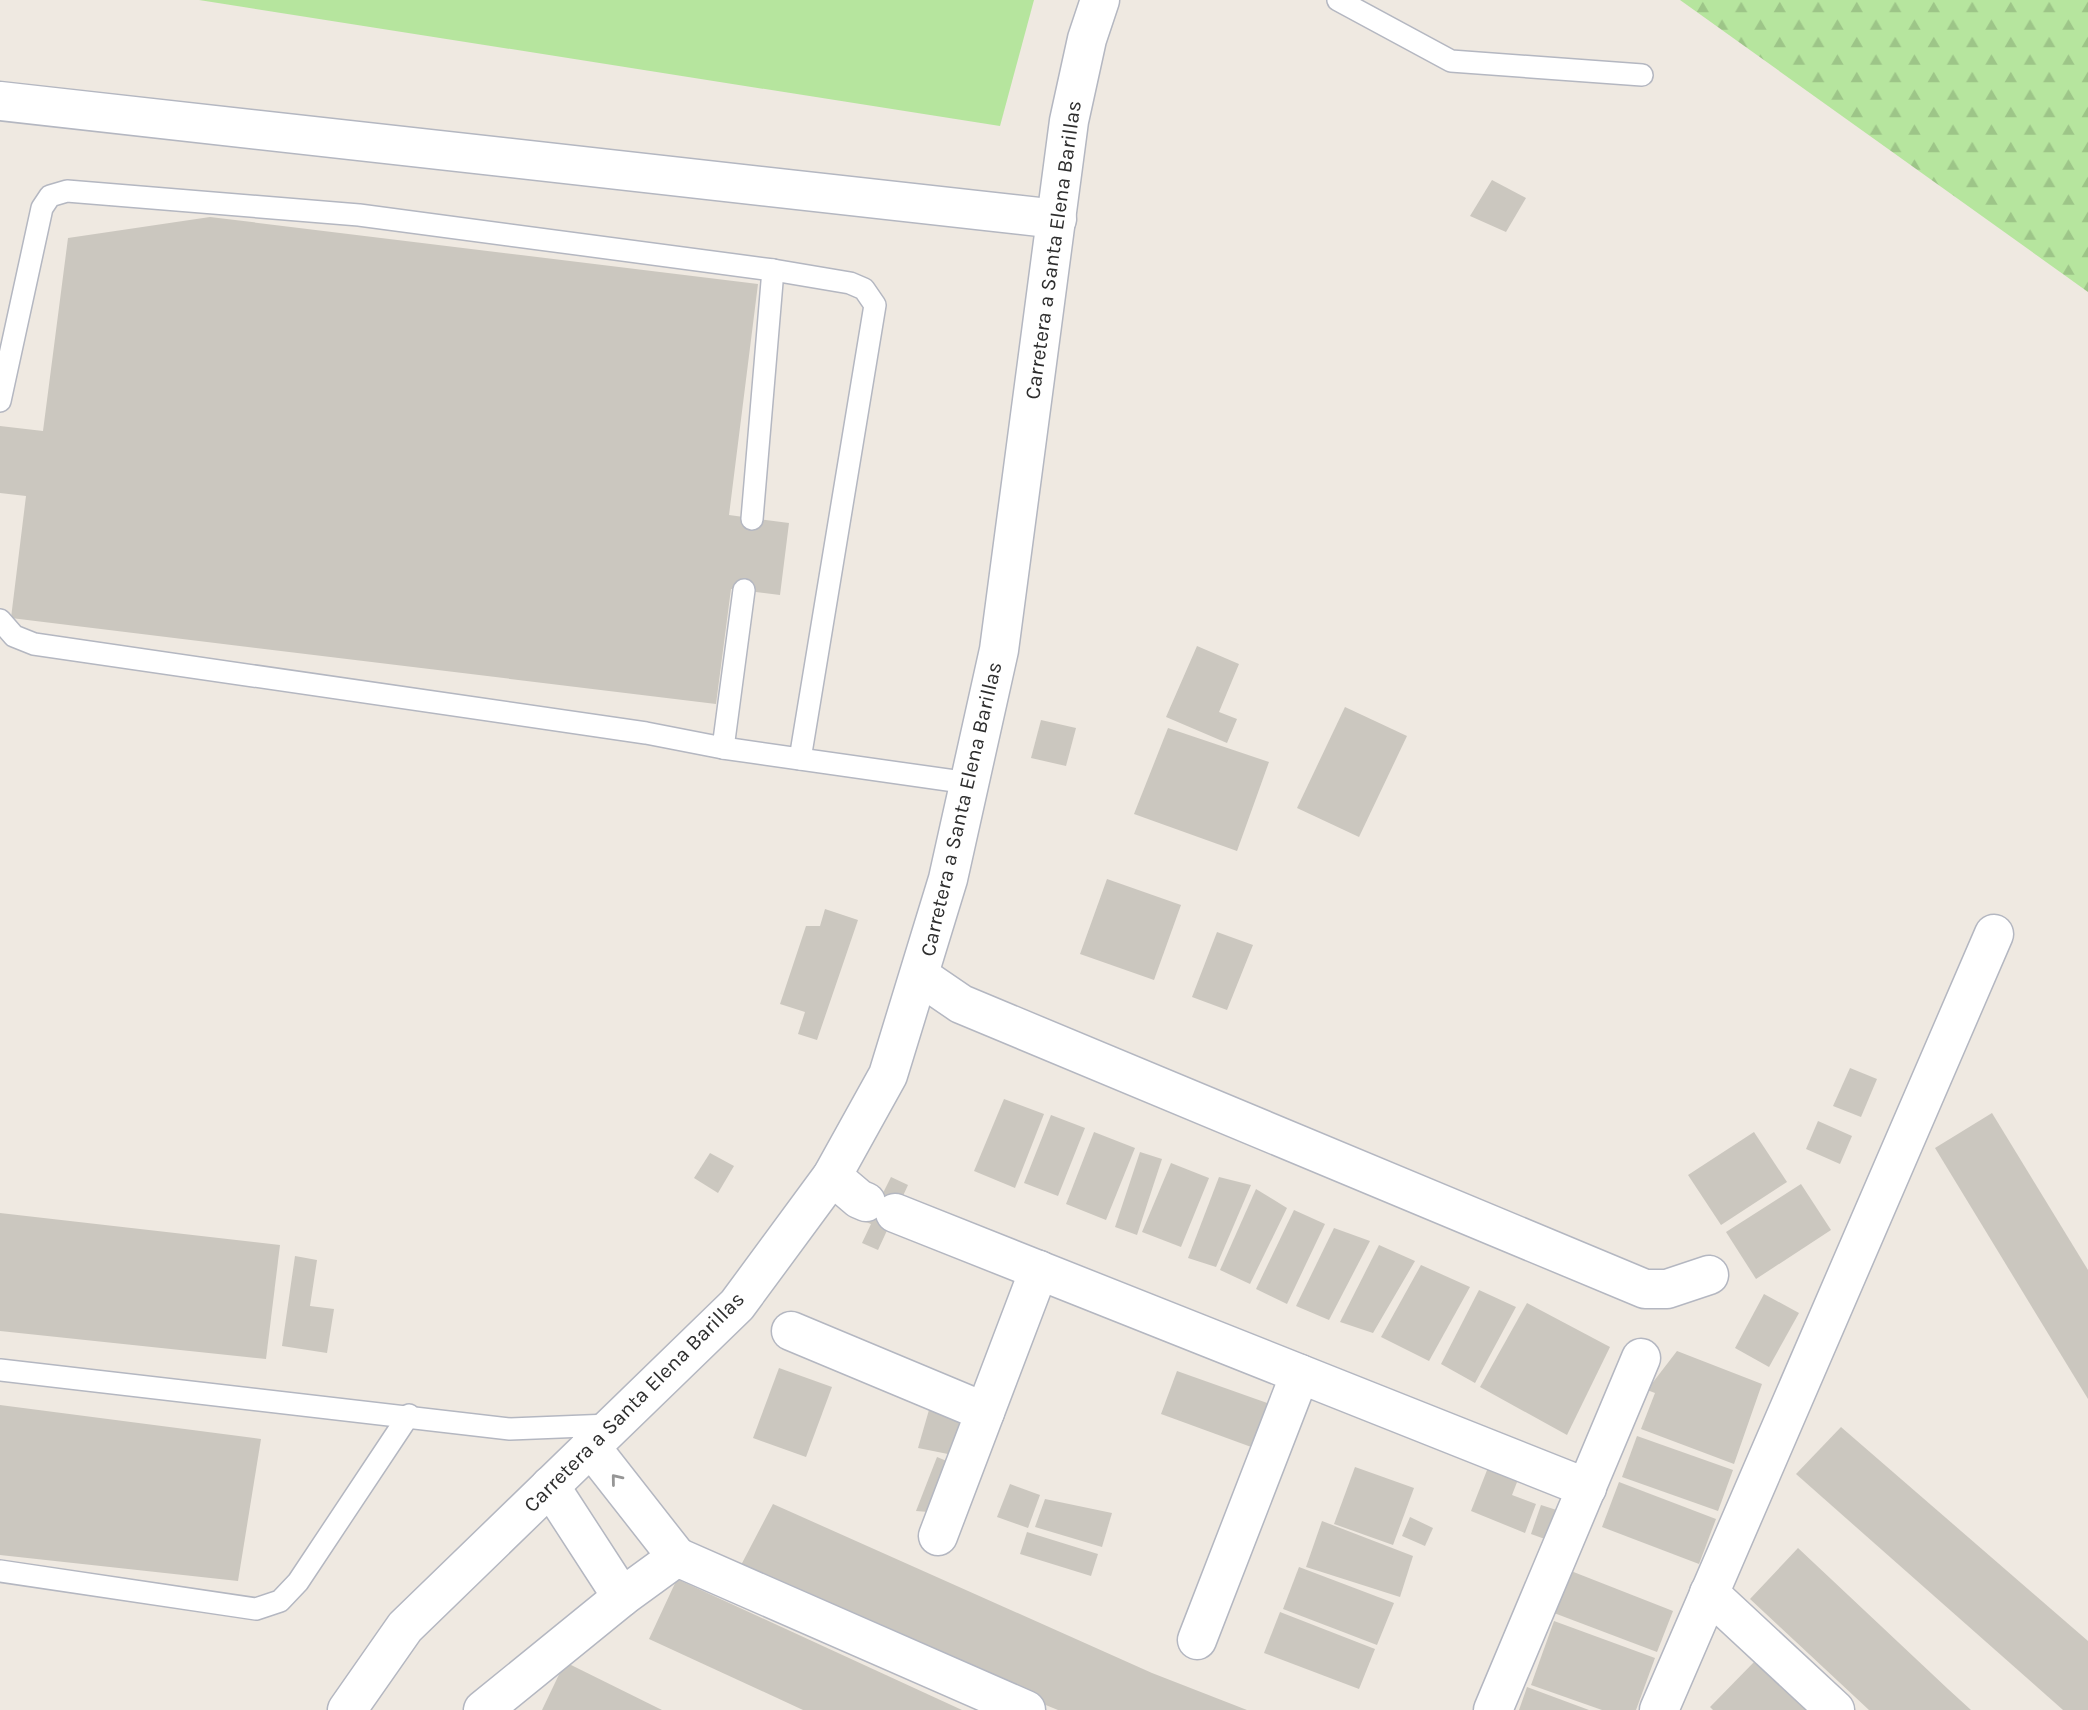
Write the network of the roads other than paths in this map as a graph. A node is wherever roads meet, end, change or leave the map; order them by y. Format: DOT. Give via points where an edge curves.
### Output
graph roads {
  1 [pos="1100,0"];
  2 [pos="1338,0"];
  3 [pos="1642,75"];
  4 [pos="0,101"];
  5 [pos="1057,219"];
  6 [pos="774,271"];
  7 [pos="0,401"];
  8 [pos="752,519"];
  9 [pos="744,590"];
  10 [pos="0,620"];
  11 [pos="723,748"];
  12 [pos="800,760"];
  13 [pos="969,783"];
  14 [pos="1994,934"];
  15 [pos="920,976"];
  16 [pos="832,1176"];
  17 [pos="1039,1270"];
  18 [pos="1709,1275"];
  19 [pos="791,1331"];
  20 [pos="1641,1358"];
  21 [pos="0,1370"];
  22 [pos="1300,1374"];
  23 [pos="985,1412"];
  24 [pos="409,1415"];
  25 [pos="601,1436"];
  26 [pos="550,1486"];
  27 [pos="1587,1488"];
  28 [pos="938,1536"];
  29 [pos="677,1557"];
  30 [pos="0,1571"];
  31 [pos="1709,1593"];
  32 [pos="622,1597"];
  33 [pos="1197,1640"];
  34 [pos="347,1710"];
  35 [pos="483,1710"];
  36 [pos="1026,1710"];
  37 [pos="1493,1710"];
  38 [pos="1659,1710"];
  39 [pos="1835,1710"];
  1 -- 5 [label="street, Carretera a Santa Elena Barillas" via="1069,121"];
  2 -- 3 [label="lane" via="1451,61"];
  4 -- 5 [label="street"];
  5 -- 13 [label="street, Carretera a Santa Elena Barillas" via="999,650"];
  6 -- 7 [label="lane" via="359,215 67,191 50,196 42,208"];
  6 -- 8 [label="lane"];
  6 -- 12 [label="lane" via="850,283 864,289 875,305"];
  9 -- 11 [label="lane"];
  10 -- 11 [label="lane" via="14,636 34,644"];
  11 -- 12 [label="lane"];
  12 -- 13 [label="lane"];
  13 -- 15 [label="street, Carretera a Santa Elena Barillas"];
  14 -- 31 [label="street"];
  15 -- 16 [label="street, Carretera a Santa Elena Barillas" via="888,1075"];
  15 -- 18 [label="street" via="961,1004 1645,1289 1667,1289"];
  16 -- 17 [label="street" via="859,1199"];
  16 -- 25 [label="street, Carretera a Santa Elena Barillas" via="737,1305"];
  17 -- 22 [label="street"];
  17 -- 23 [label="street"];
  19 -- 23 [label="street"];
  20 -- 27 [label="street"];
  21 -- 24 [label="lane"];
  22 -- 27 [label="street"];
  22 -- 33 [label="street"];
  23 -- 28 [label="street"];
  24 -- 25 [label="lane"];
  24 -- 30 [label="lane" via="298,1582 280,1601 256,1609"];
  25 -- 26 [label="street, Carretera a Santa Elena Barillas"];
  29 -- 25 [label="street, one-way"];
  26 -- 32 [label="street"];
  26 -- 34 [label="street, Carretera a Santa Elena Barillas" via="405,1627"];
  27 -- 37 [label="street"];
  29 -- 32 [label="street"];
  29 -- 36 [label="street"];
  31 -- 38 [label="street"];
  31 -- 39 [label="street"];
  32 -- 35 [label="street"];
}
